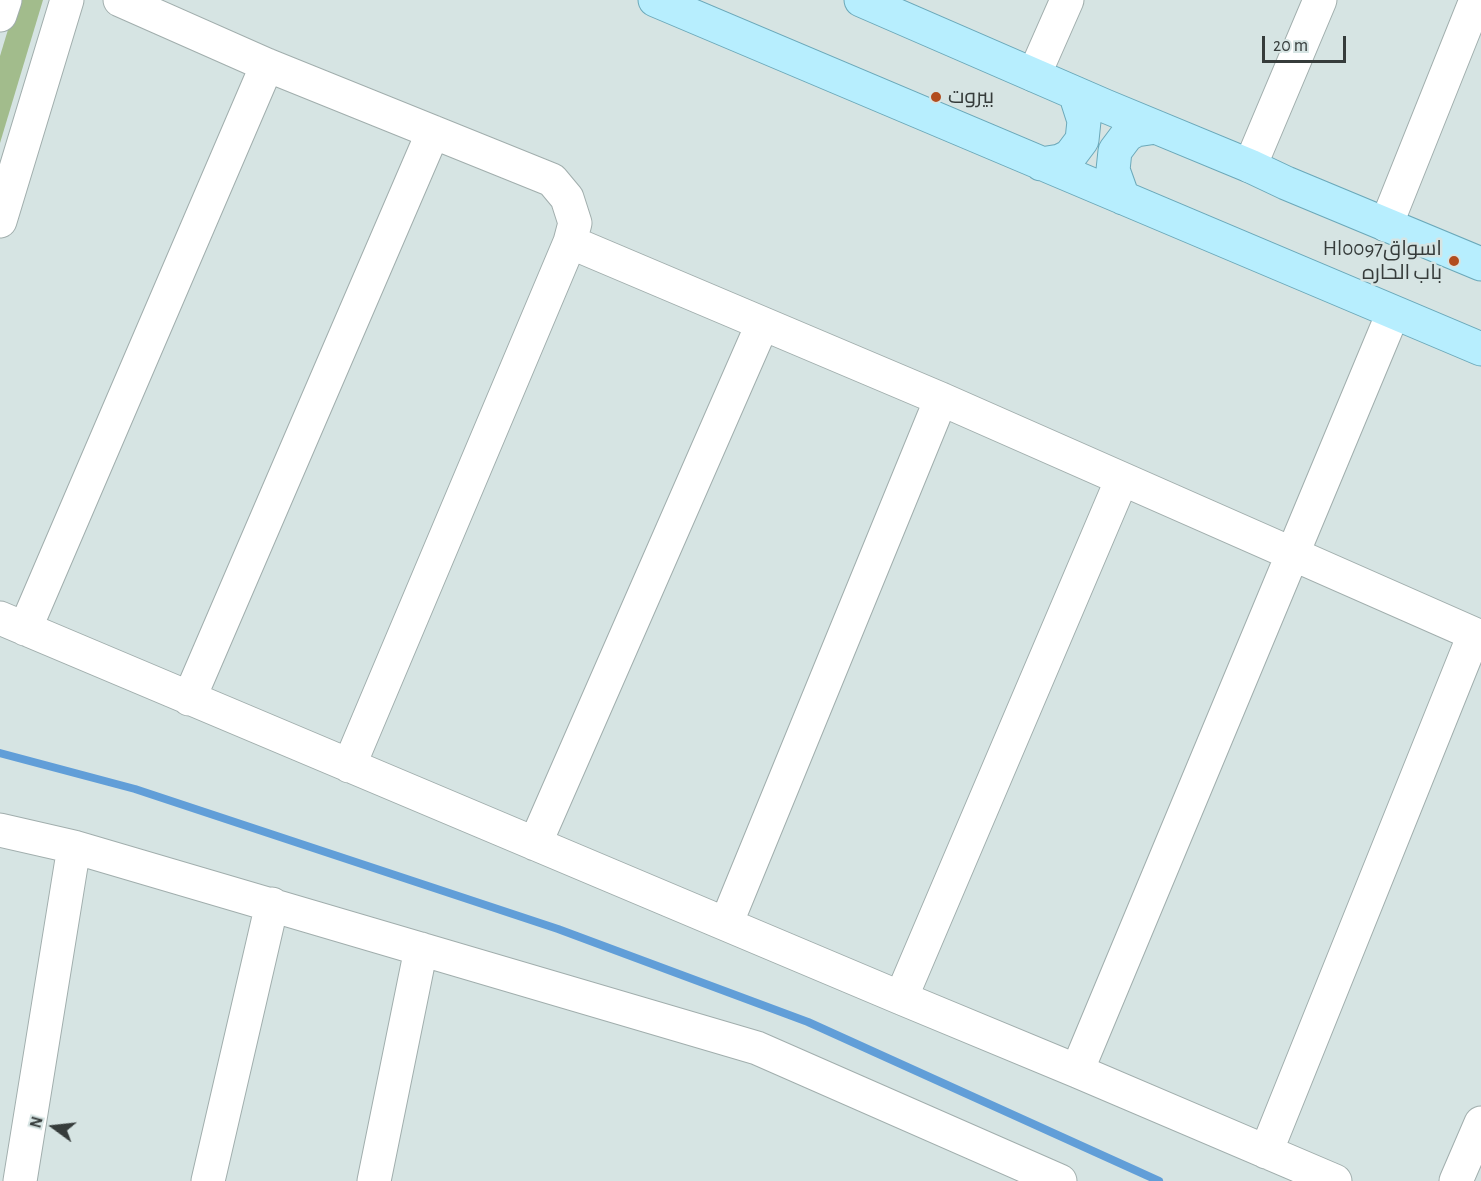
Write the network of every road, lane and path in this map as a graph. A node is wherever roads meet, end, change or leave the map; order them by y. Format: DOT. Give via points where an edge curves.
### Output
graph roads {
  1 [pos="4,0"];
  2 [pos="67,0"];
  3 [pos="120,0"];
  4 [pos="655,0"];
  5 [pos="861,0"];
  6 [pos="1067,0"];
  7 [pos="1320,0"];
  8 [pos="1476,0"];
  9 [pos="0,15"];
  10 [pos="267,65"];
  11 [pos="1034,75"];
  12 [pos="1075,93"];
  13 [pos="1156,127"];
  14 [pos="434,132"];
  15 [pos="1041,164"];
  16 [pos="1250,166"];
  17 [pos="1123,198"];
  18 [pos="0,221"];
  19 [pos="1386,225"];
  20 [pos="570,242"];
  21 [pos="1481,264"];
  22 [pos="1393,313"];
  23 [pos="762,325"];
  24 [pos="1481,349"];
  25 [pos="941,399"];
  26 [pos="1122,479"];
  27 [pos="1292,555"];
  28 [pos="12,624"];
  29 [pos="1478,636"];
  30 [pos="189,699"];
  31 [pos="349,766"];
  32 [pos="0,830"];
  33 [pos="535,844"];
  34 [pos="74,847"];
  35 [pos="272,904"];
  36 [pos="726,924"];
  37 [pos="421,949"];
  38 [pos="901,998"];
  39 [pos="1077,1071"];
  40 [pos="1481,1123"];
  41 [pos="1266,1152"];
  42 [pos="20,1181"];
  43 [pos="208,1181"];
  44 [pos="374,1181"];
  45 [pos="1060,1181"];
  46 [pos="1335,1181"];
  47 [pos="1456,1181"];
  1 -- 9 [label="street"];
  2 -- 18 [label="street"];
  3 -- 10 [label="street"];
  4 -- 15 [label="main road"];
  5 -- 11 [label="main road"];
  6 -- 11 [label="street"];
  7 -- 16 [label="street"];
  8 -- 19 [label="street"];
  10 -- 14 [label="street"];
  10 -- 28 [label="street"];
  11 -- 12 [label="main road"];
  12 -- 13 [label="main road"];
  12 -- 15 [label="main road" via="1084,121 1082,140 1070,156"];
  13 -- 16 [label="main road"];
  13 -- 17 [label="main road" via="1127,135 1115,151 1113,170"];
  14 -- 20 [label="street" via="552,180 567,198 575,223"];
  14 -- 30 [label="street"];
  15 -- 17 [label="main road"];
  16 -- 19 [label="main road"];
  17 -- 22 [label="main road"];
  19 -- 21 [label="main road"];
  20 -- 23 [label="street"];
  20 -- 31 [label="street"];
  22 -- 24 [label="main road"];
  22 -- 27 [label="street"];
  23 -- 25 [label="street"];
  23 -- 33 [label="street"];
  25 -- 26 [label="street"];
  25 -- 36 [label="street"];
  26 -- 27 [label="street"];
  26 -- 38 [label="street"];
  27 -- 29 [label="street"];
  27 -- 39 [label="street"];
  28 -- 30 [label="street"];
  29 -- 41 [label="street"];
  30 -- 31 [label="street"];
  31 -- 33 [label="street"];
  32 -- 34 [label="street"];
  33 -- 36 [label="street"];
  34 -- 35 [label="street"];
  34 -- 42 [label="street"];
  35 -- 37 [label="street"];
  35 -- 43 [label="street"];
  36 -- 38 [label="street"];
  37 -- 44 [label="street"];
  37 -- 45 [label="street" via="757,1048"];
  38 -- 39 [label="street"];
  39 -- 41 [label="street"];
  40 -- 47 [label="street"];
  41 -- 46 [label="street"];
}
